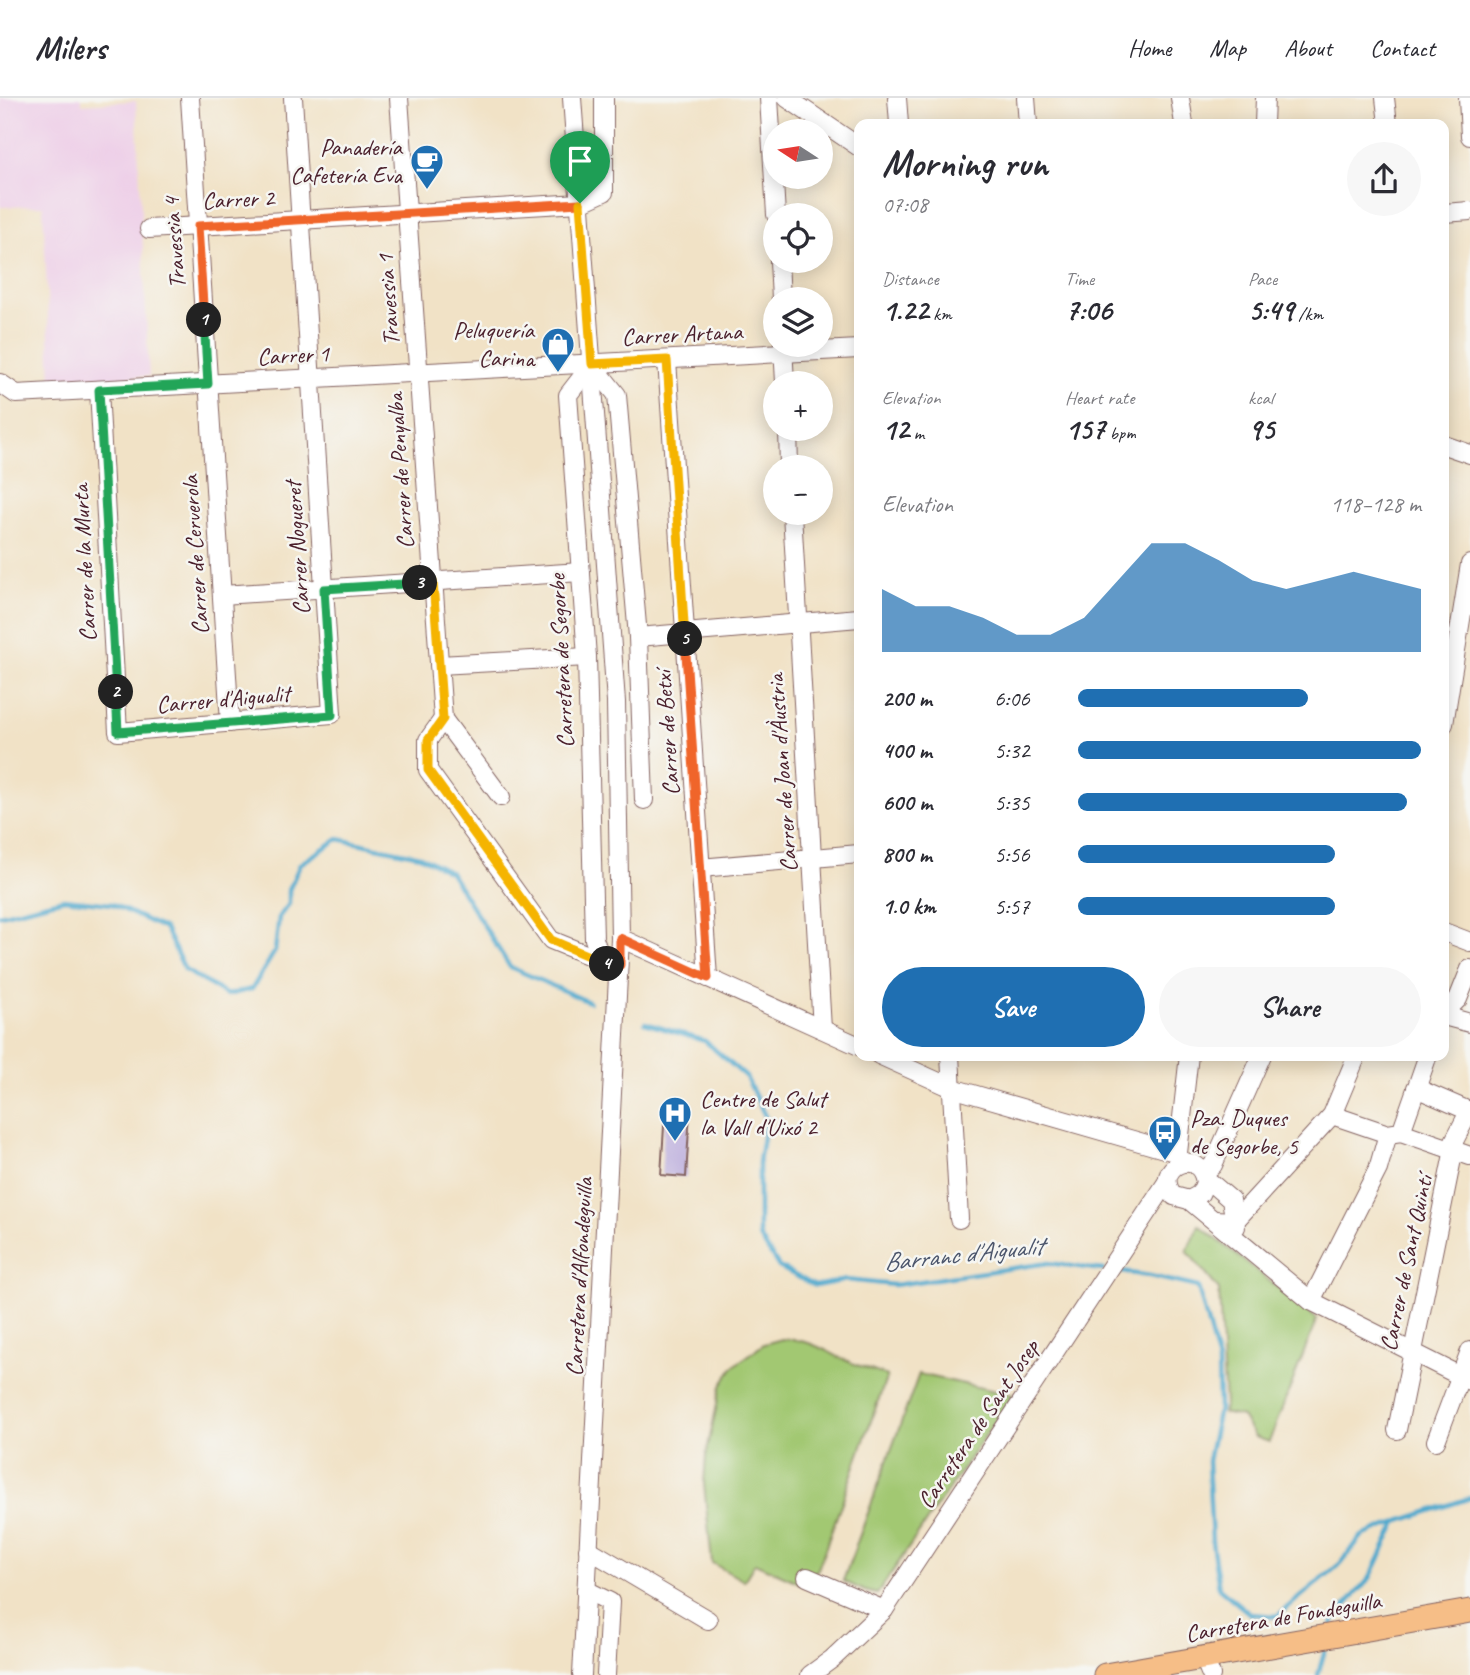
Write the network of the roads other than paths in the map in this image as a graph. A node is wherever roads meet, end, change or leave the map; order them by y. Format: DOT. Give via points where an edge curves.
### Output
graph roads {
  1 [pos="190,98"];
  2 [pos="293,98"];
  3 [pos="399,98"];
  4 [pos="572,98"];
  5 [pos="604,98"];
  6 [pos="769,98"];
  7 [pos="786,98"];
  8 [pos="897,98"];
  9 [pos="1026,98"];
  10 [pos="1180,98"];
  11 [pos="1265,98"];
  12 [pos="1385,98"];
  13 [pos="1468,98"];
  14 [pos="899,119"];
  15 [pos="1028,119"];
  16 [pos="1183,119"];
  17 [pos="1264,119"];
  18 [pos="1387,119"];
  19 [pos="1470,136"];
  20 [pos="854,144"];
  21 [pos="580,203"];
  22 [pos="775,203"];
  23 [pos="1470,211"];
  24 [pos="1449,213"];
  25 [pos="407,214"];
  26 [pos="300,220"];
  27 [pos="198,226"];
  28 [pos="149,229"];
  29 [pos="833,349"];
  30 [pos="854,349"];
  31 [pos="763,351"];
  32 [pos="667,360"];
  33 [pos="592,364"];
  34 [pos="418,373"];
  35 [pos="311,379"];
  36 [pos="0,383"];
  37 [pos="208,384"];
  38 [pos="99,390"];
  39 [pos="1449,447"];
  40 [pos="1470,454"];
  41 [pos="793,525"];
  42 [pos="1470,564"];
  43 [pos="581,572"];
  44 [pos="433,582"];
  45 [pos="324,589"];
  46 [pos="1468,594"];
  47 [pos="222,595"];
  48 [pos="854,618"];
  49 [pos="797,623"];
  50 [pos="1451,631"];
  51 [pos="685,633"];
  52 [pos="638,637"];
  53 [pos="587,657"];
  54 [pos="1449,658"];
  55 [pos="439,665"];
  56 [pos="332,715"];
  57 [pos="443,719"];
  58 [pos="230,723"];
  59 [pos="118,732"];
  60 [pos="501,797"];
  61 [pos="645,800"];
  62 [pos="854,854"];
  63 [pos="812,857"];
  64 [pos="701,868"];
  65 [pos="1449,934"];
  66 [pos="620,938"];
  67 [pos="1470,942"];
  68 [pos="611,964"];
  69 [pos="1470,969"];
  70 [pos="708,978"];
  71 [pos="1464,998"];
  72 [pos="1449,1011"];
  73 [pos="1449,1017"];
  74 [pos="1470,1024"];
  75 [pos="822,1029"];
  76 [pos="854,1044"];
  77 [pos="892,1061"];
  78 [pos="950,1061"];
  79 [pos="1188,1061"];
  80 [pos="1259,1061"];
  81 [pos="1354,1061"];
  82 [pos="1426,1061"];
  83 [pos="952,1088"];
  84 [pos="1416,1088"];
  85 [pos="1470,1110"];
  86 [pos="1332,1115"];
  87 [pos="1394,1133"];
  88 [pos="1462,1153"];
  89 [pos="1179,1158"];
  90 [pos="1204,1176"];
  91 [pos="1167,1182"];
  92 [pos="1189,1200"];
  93 [pos="959,1219"];
  94 [pos="1214,1220"];
  95 [pos="1235,1221"];
  96 [pos="1239,1241"];
  97 [pos="1311,1301"];
  98 [pos="1470,1351"];
  99 [pos="1412,1352"];
  100 [pos="1465,1379"];
  101 [pos="1397,1430"];
  102 [pos="1436,1441"];
  103 [pos="588,1549"];
  104 [pos="807,1577"];
  105 [pos="586,1590"];
  106 [pos="884,1610"];
  107 [pos="1470,1611"];
  108 [pos="708,1620"];
  109 [pos="1207,1666"];
  110 [pos="582,1675"];
  111 [pos="606,1675"];
  112 [pos="810,1675"];
  113 [pos="1105,1675"];
  1 -- 27 [label="street, Travessia 4"];
  2 -- 26 [label="street, Carrer Nogueret"];
  3 -- 25 [label="street, Travessia 1"];
  4 -- 21 [label="street, Carretera de Segorbe"];
  5 -- 21 [label="street" via="604,192"];
  6 -- 22 [label="street"];
  7 -- 20 [label="street"];
  8 -- 14 [label="street"];
  9 -- 15 [label="street"];
  10 -- 16 [label="street"];
  11 -- 17 [label="street"];
  12 -- 18 [label="street"];
  13 -- 19 [label="street"];
  21 -- 25 [label="street, Carrer 2"];
  21 -- 33 [label="street, Carretera de Segorbe"];
  23 -- 24 [label="street"];
  25 -- 26 [label="street, Carrer 2"];
  25 -- 34 [label="street, Travessia 1"];
  26 -- 27 [label="street, Carrer 2"];
  26 -- 35 [label="street, Carrer Nogueret"];
  27 -- 28 [label="street, Carrer 2"];
  27 -- 37 [label="street, Travessia 4"];
  29 -- 30 [label="street, Carrer Artana"];
  31 -- 32 [label="street, Carrer Artana"];
  32 -- 33 [label="street, Carrer Artana"];
  32 -- 51 [label="street, Carrer de Betxí"];
  33 -- 34 [label="street, Carrer 1"];
  33 -- 43 [label="street, Carretera de Segorbe" via="568,395"];
  33 -- 52 [label="street" via="617,395"];
  33 -- 66 [label="street, Carretera de Segorbe" via="616,702"];
  34 -- 35 [label="street, Carrer 1"];
  34 -- 44 [label="street, Carrer de Penyalba"];
  35 -- 37 [label="street, Carrer 1"];
  35 -- 45 [label="street, Carrer Nogueret"];
  36 -- 38 [label="street, Carrer 1" via="16,394"];
  37 -- 38 [label="street, Carrer 1"];
  37 -- 47 [label="street, Carrer de Cerverola"];
  38 -- 59 [label="street, Carrer de la Murta"];
  39 -- 40 [label="street"];
  41 -- 49 [label="street, Carrer de Joan d'Àustria"];
  42 -- 46 [label="street"];
  43 -- 44 [label="street"];
  43 -- 53 [label="street, Carretera de Segorbe"];
  44 -- 45 [label="street"];
  44 -- 55 [label="street, Carrer de Penyalba"];
  45 -- 47 [label="street"];
  45 -- 56 [label="street, Carrer Nogueret"];
  46 -- 50 [label="street"];
  47 -- 58 [label="street, Carrer de Cerverola"];
  48 -- 49 [label="street"];
  49 -- 51 [label="street"];
  49 -- 63 [label="street, Carrer de Joan d'Àustria"];
  50 -- 54 [label="street"];
  51 -- 52 [label="street"];
  51 -- 64 [label="street, Carrer de Betxí"];
  52 -- 61 [label="street"];
  53 -- 55 [label="street"];
  53 -- 68 [label="street, Carretera de Segorbe" via="594,939"];
  55 -- 57 [label="street, Carrer de Penyalba"];
  56 -- 58 [label="street, Carrer d'Aigualit"];
  57 -- 60 [label="street"];
  57 -- 68 [label="street" via="428,740 428,770 551,940"];
  58 -- 59 [label="street, Carrer d'Aigualit"];
  62 -- 63 [label="street"];
  63 -- 64 [label="street"];
  63 -- 75 [label="street, Carrer de Joan d'Àustria"];
  64 -- 70 [label="street, Carrer de Betxí"];
  65 -- 67 [label="street"];
  66 -- 68 [label="street, Carretera de Segorbe"];
  66 -- 70 [label="street"];
  68 -- 103 [label="street, Carretera d'Alfondeguilla"];
  69 -- 71 [label="street"];
  70 -- 75 [label="street"];
  71 -- 72 [label="street"];
  73 -- 74 [label="street"];
  75 -- 76 [label="street"];
  77 -- 83 [label="street"];
  78 -- 83 [label="street"];
  79 -- 89 [label="street"];
  80 -- 90 [label="street"];
  81 -- 86 [label="street"];
  82 -- 84 [label="street"];
  83 -- 89 [label="street"];
  83 -- 93 [label="street"];
  84 -- 85 [label="street"];
  84 -- 87 [label="street"];
  85 -- 88 [label="street, Carrer de Sant Quintí" via="1454,1141"];
  86 -- 87 [label="street"];
  86 -- 95 [label="street"];
  87 -- 88 [label="street"];
  87 -- 97 [label="street"];
  88 -- 99 [label="street, Carrer de Sant Quintí"];
  89 -- 90 [label="street"];
  89 -- 91 [label="street"];
  90 -- 92 [label="street" via="1200,1194"];
  90 -- 95 [label="street" via="1231,1200"];
  91 -- 92 [label="street" via="1174,1196"];
  91 -- 106 [label="street, Carretera de Sant Josep"];
  92 -- 94 [label="street"];
  94 -- 95 [label="street"];
  94 -- 96 [label="street"];
  95 -- 96 [label="street"];
  96 -- 97 [label="street"];
  97 -- 99 [label="street"];
  98 -- 100 [label="street"];
  99 -- 100 [label="street"];
  99 -- 101 [label="street, Carrer de Sant Quintí"];
  100 -- 102 [label="street"];
  103 -- 105 [label="street, Carretera d'Alfondeguilla"];
  103 -- 108 [label="street"];
  104 -- 106 [label="street"];
  105 -- 110 [label="street, Carretera d'Alfondeguilla"];
  105 -- 111 [label="street" via="610,1602"];
  106 -- 112 [label="street, Carretera de Sant Josep"];
  107 -- 109 [label="main road, Carretera de Fondeguilla" via="1245,1651"];
  109 -- 113 [label="main road, Carretera de Fondeguilla"];
}
